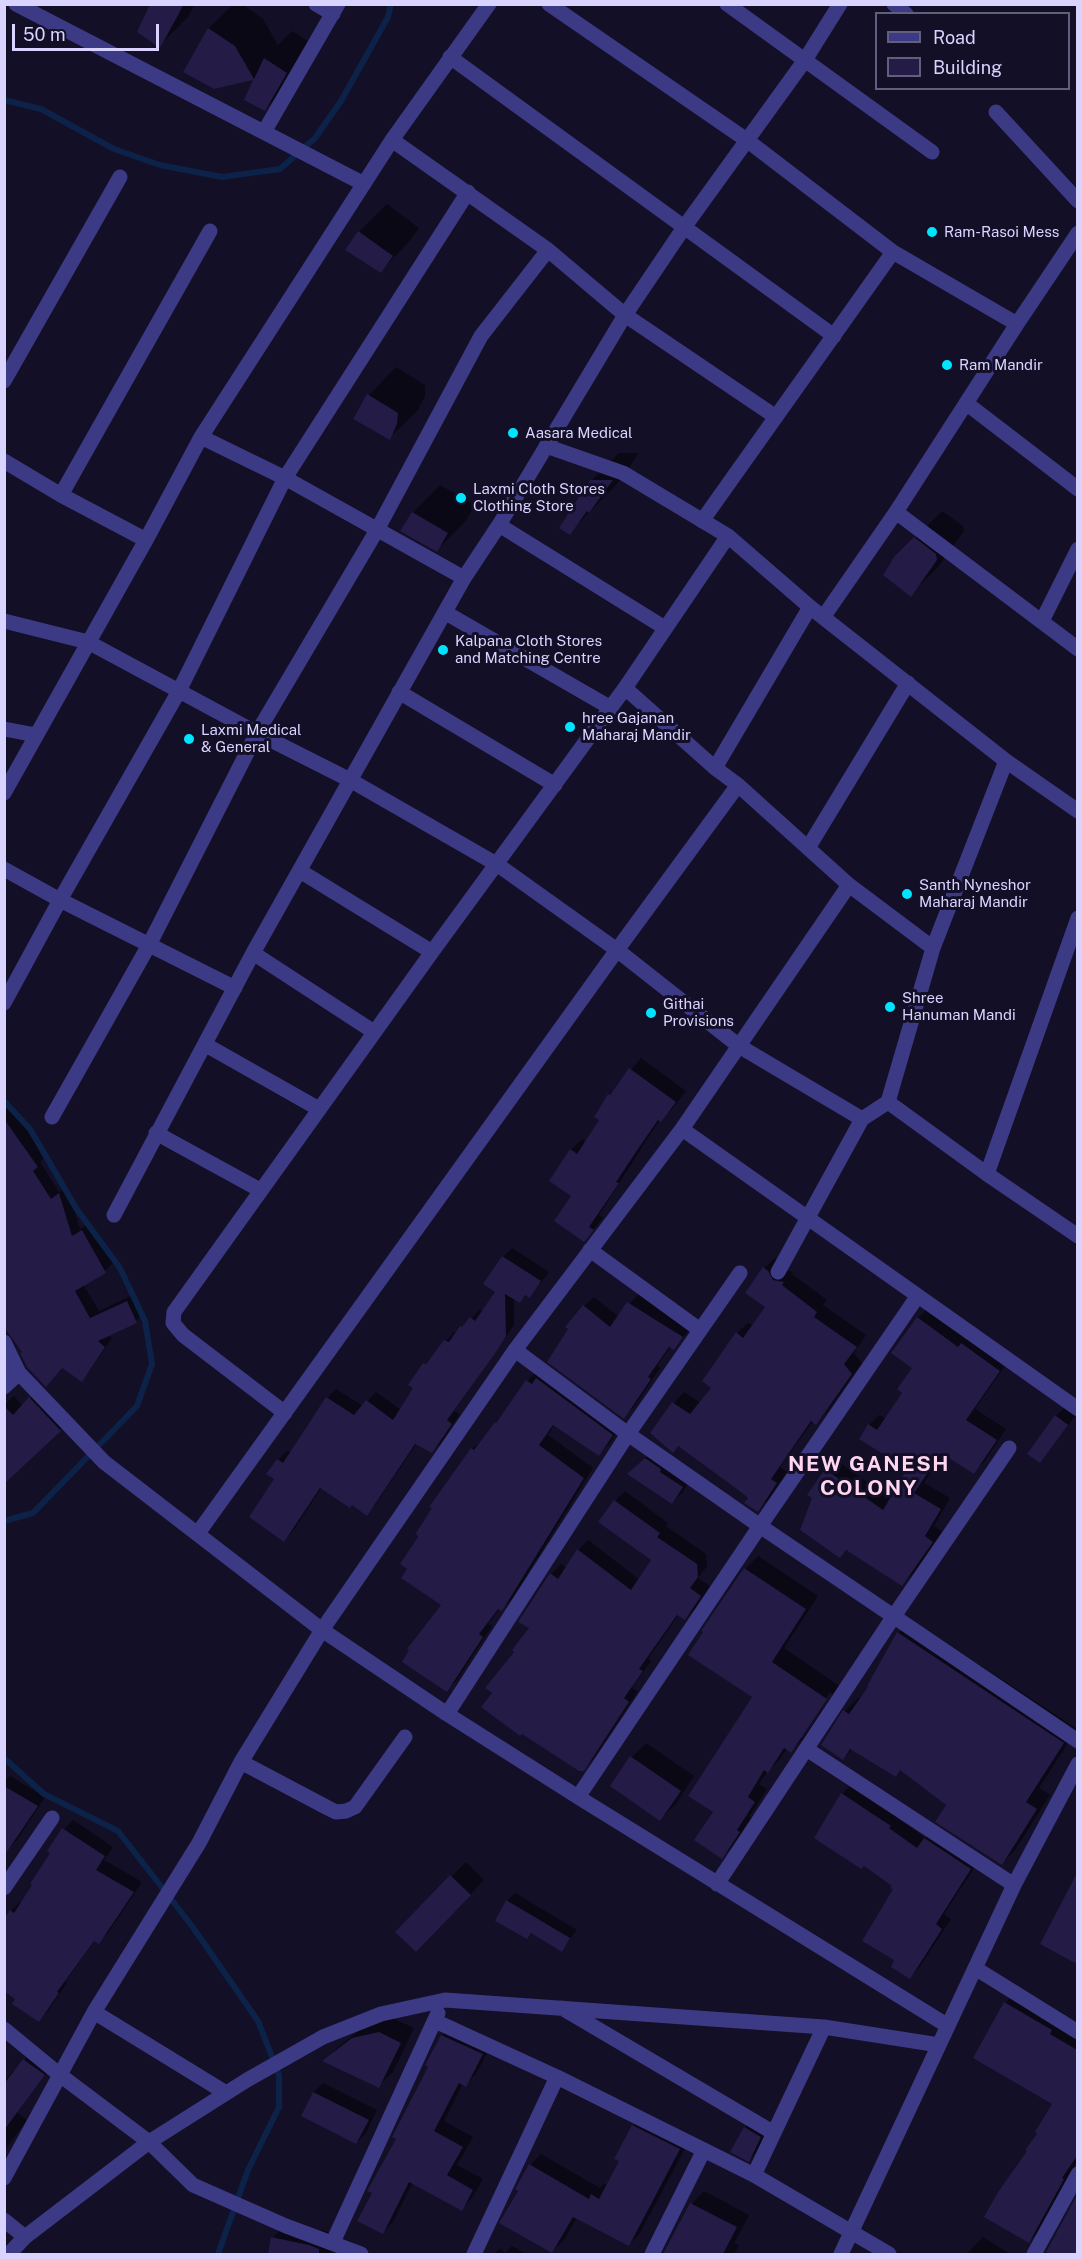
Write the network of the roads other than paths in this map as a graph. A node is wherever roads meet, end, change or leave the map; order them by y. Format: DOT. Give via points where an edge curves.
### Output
graph roads {
  1 [pos="16,4"];
  2 [pos="316,4"];
  3 [pos="489,4"];
  4 [pos="549,4"];
  5 [pos="727,4"];
  6 [pos="840,4"];
  7 [pos="335,9"];
  8 [pos="450,57"];
  9 [pos="805,60"];
  10 [pos="996,112"];
  11 [pos="264,132"];
  12 [pos="392,140"];
  13 [pos="748,141"];
  14 [pos="932,152"];
  15 [pos="120,177"];
  16 [pos="364,184"];
  17 [pos="468,192"];
  18 [pos="1077,201"];
  19 [pos="685,226"];
  20 [pos="210,231"];
  21 [pos="1077,233"];
  22 [pos="548,250"];
  23 [pos="893,252"];
  24 [pos="625,315"];
  25 [pos="1017,324"];
  26 [pos="834,336"];
  27 [pos="4,381"];
  28 [pos="966,403"];
  29 [pos="776,417"];
  30 [pos="201,437"];
  31 [pos="546,446"];
  32 [pos="4,461"];
  33 [pos="285,478"];
  34 [pos="1077,489"];
  35 [pos="61,495"];
  36 [pos="896,512"];
  37 [pos="702,521"];
  38 [pos="499,525"];
  39 [pos="376,530"];
  40 [pos="728,536"];
  41 [pos="146,540"];
  42 [pos="1077,549"];
  43 [pos="464,578"];
  44 [pos="810,607"];
  45 [pos="446,613"];
  46 [pos="824,616"];
  47 [pos="4,621"];
  48 [pos="1042,621"];
  49 [pos="665,628"];
  50 [pos="87,642"];
  51 [pos="1077,648"];
  52 [pos="908,683"];
  53 [pos="625,688"];
  54 [pos="179,691"];
  55 [pos="399,692"];
  56 [pos="611,708"];
  57 [pos="4,729"];
  58 [pos="257,733"];
  59 [pos="36,735"];
  60 [pos="1006,761"];
  61 [pos="715,768"];
  62 [pos="350,780"];
  63 [pos="555,784"];
  64 [pos="738,785"];
  65 [pos="4,793"];
  66 [pos="1077,811"];
  67 [pos="808,848"];
  68 [pos="498,865"];
  69 [pos="4,869"];
  70 [pos="300,871"];
  71 [pos="849,885"];
  72 [pos="60,900"];
  73 [pos="1077,918"];
  74 [pos="149,945"];
  75 [pos="933,948"];
  76 [pos="617,950"];
  77 [pos="432,952"];
  78 [pos="253,954"];
  79 [pos="235,988"];
  80 [pos="4,1003"];
  81 [pos="374,1032"];
  82 [pos="206,1045"];
  83 [pos="739,1046"];
  84 [pos="888,1102"];
  85 [pos="319,1109"];
  86 [pos="52,1117"];
  87 [pos="862,1119"];
  88 [pos="682,1129"];
  89 [pos="156,1133"];
  90 [pos="987,1174"];
  91 [pos="260,1190"];
  92 [pos="114,1215"];
  93 [pos="808,1220"];
  94 [pos="1077,1236"];
  95 [pos="590,1250"];
  96 [pos="778,1272"];
  97 [pos="740,1273"];
  98 [pos="917,1297"];
  99 [pos="700,1330"];
  100 [pos="4,1342"];
  101 [pos="515,1350"];
  102 [pos="4,1365"];
  103 [pos="19,1373"];
  104 [pos="4,1387"];
  105 [pos="1077,1409"];
  106 [pos="285,1413"];
  107 [pos="628,1434"];
  108 [pos="1009,1448"];
  109 [pos="760,1526"];
  110 [pos="198,1533"];
  111 [pos="894,1616"];
  112 [pos="322,1630"];
  113 [pos="447,1714"];
  114 [pos="405,1737"];
  115 [pos="1077,1741"];
  116 [pos="808,1750"];
  117 [pos="241,1762"];
  118 [pos="1077,1764"];
  119 [pos="578,1797"];
  120 [pos="52,1818"];
  121 [pos="717,1884"];
  122 [pos="1014,1885"];
  123 [pos="4,1888"];
  124 [pos="975,1968"];
  125 [pos="445,2000"];
  126 [pos="559,2006"];
  127 [pos="94,2012"];
  128 [pos="435,2021"];
  129 [pos="824,2026"];
  130 [pos="948,2026"];
  131 [pos="4,2029"];
  132 [pos="1077,2032"];
  133 [pos="939,2045"];
  134 [pos="60,2075"];
  135 [pos="557,2077"];
  136 [pos="226,2092"];
  137 [pos="774,2133"];
  138 [pos="149,2142"];
  139 [pos="704,2150"];
  140 [pos="754,2175"];
  141 [pos="4,2178"];
  142 [pos="1076,2182"];
  143 [pos="4,2220"];
  144 [pos="852,2233"];
  145 [pos="25,2237"];
  146 [pos="333,2242"];
  147 [pos="9,2254"];
  148 [pos="361,2254"];
  149 [pos="474,2254"];
  150 [pos="652,2254"];
  151 [pos="841,2254"];
  152 [pos="889,2254"];
  153 [pos="1034,2254"];
  1 -- 11 [label="street"];
  2 -- 7 [label="street"];
  3 -- 8 [label="street"];
  4 -- 13 [label="street"];
  5 -- 9 [label="street"];
  6 -- 9 [label="street"];
  7 -- 11 [label="street"];
  8 -- 12 [label="street"];
  8 -- 19 [label="street"];
  9 -- 13 [label="street"];
  9 -- 14 [label="street"];
  10 -- 18 [label="street"];
  11 -- 16 [label="street"];
  12 -- 16 [label="street"];
  12 -- 17 [label="street"];
  13 -- 19 [label="street"];
  13 -- 23 [label="street"];
  15 -- 27 [label="street"];
  16 -- 30 [label="street"];
  17 -- 22 [label="street"];
  17 -- 33 [label="street"];
  19 -- 24 [label="street"];
  19 -- 26 [label="street"];
  20 -- 35 [label="street"];
  21 -- 25 [label="street"];
  22 -- 24 [label="street"];
  22 -- 39 [label="street" via="481,336"];
  23 -- 25 [label="street"];
  23 -- 26 [label="street"];
  24 -- 29 [label="street"];
  24 -- 31 [label="street"];
  25 -- 28 [label="street"];
  26 -- 29 [label="street"];
  28 -- 34 [label="street"];
  28 -- 36 [label="street"];
  29 -- 37 [label="street"];
  30 -- 33 [label="street"];
  30 -- 41 [label="street"];
  31 -- 37 [label="street" via="623,473"];
  31 -- 38 [label="street"];
  32 -- 35 [label="street"];
  33 -- 39 [label="street"];
  33 -- 54 [label="street"];
  35 -- 41 [label="street"];
  36 -- 46 [label="street"];
  36 -- 48 [label="street"];
  37 -- 40 [label="street"];
  38 -- 43 [label="street"];
  38 -- 49 [label="street"];
  39 -- 43 [label="street"];
  39 -- 58 [label="street"];
  40 -- 44 [label="street"];
  40 -- 49 [label="street"];
  41 -- 50 [label="street"];
  42 -- 48 [label="street"];
  43 -- 45 [label="street"];
  44 -- 46 [label="street"];
  44 -- 61 [label="street"];
  45 -- 55 [label="street"];
  45 -- 56 [label="street"];
  46 -- 52 [label="street"];
  47 -- 50 [label="street"];
  48 -- 51 [label="street"];
  49 -- 53 [label="street"];
  50 -- 54 [label="street"];
  50 -- 59 [label="street"];
  52 -- 60 [label="street"];
  52 -- 67 [label="street"];
  53 -- 56 [label="street"];
  53 -- 61 [label="street"];
  54 -- 58 [label="street"];
  54 -- 72 [label="street"];
  55 -- 62 [label="street"];
  55 -- 63 [label="street"];
  56 -- 63 [label="street"];
  57 -- 59 [label="street"];
  58 -- 62 [label="street"];
  58 -- 74 [label="street"];
  59 -- 65 [label="street"];
  60 -- 66 [label="street"];
  60 -- 75 [label="street"];
  61 -- 64 [label="street"];
  62 -- 68 [label="street"];
  62 -- 70 [label="street"];
  63 -- 68 [label="street"];
  64 -- 67 [label="street"];
  64 -- 76 [label="street"];
  67 -- 71 [label="street"];
  68 -- 76 [label="street"];
  68 -- 77 [label="street"];
  69 -- 72 [label="street"];
  70 -- 77 [label="street"];
  70 -- 78 [label="street"];
  71 -- 75 [label="street"];
  71 -- 83 [label="street"];
  72 -- 74 [label="street"];
  72 -- 80 [label="street"];
  73 -- 90 [label="street"];
  74 -- 79 [label="street"];
  74 -- 86 [label="street"];
  75 -- 84 [label="street"];
  76 -- 83 [label="street"];
  76 -- 106 [label="street"];
  77 -- 81 [label="street"];
  78 -- 79 [label="street"];
  78 -- 81 [label="street"];
  79 -- 82 [label="street"];
  81 -- 85 [label="street"];
  82 -- 85 [label="street"];
  82 -- 89 [label="street"];
  83 -- 87 [label="street"];
  83 -- 88 [label="street"];
  84 -- 87 [label="street"];
  84 -- 90 [label="street"];
  85 -- 91 [label="street"];
  87 -- 93 [label="street"];
  88 -- 93 [label="street"];
  88 -- 95 [label="street"];
  89 -- 91 [label="street"];
  89 -- 92 [label="street"];
  90 -- 94 [label="street"];
  91 -- 106 [label="street" via="174,1312 173,1323 183,1335"];
  93 -- 96 [label="street"];
  93 -- 98 [label="street"];
  95 -- 99 [label="street"];
  95 -- 101 [label="street"];
  97 -- 99 [label="street"];
  98 -- 105 [label="street"];
  98 -- 109 [label="street"];
  99 -- 107 [label="street"];
  100 -- 103 [label="street"];
  101 -- 107 [label="street"];
  101 -- 112 [label="street"];
  102 -- 103 [label="street"];
  103 -- 104 [label="street"];
  103 -- 110 [label="street" via="104,1462"];
  106 -- 110 [label="street"];
  107 -- 109 [label="street"];
  107 -- 113 [label="street"];
  108 -- 111 [label="street"];
  109 -- 111 [label="street"];
  109 -- 119 [label="street"];
  110 -- 112 [label="street"];
  111 -- 115 [label="street"];
  111 -- 116 [label="street"];
  112 -- 113 [label="street"];
  112 -- 117 [label="street"];
  113 -- 119 [label="street"];
  114 -- 117 [label="street" via="355,1807 346,1811 336,1812"];
  116 -- 121 [label="street"];
  116 -- 122 [label="street"];
  117 -- 127 [label="street" via="199,1843"];
  118 -- 122 [label="street"];
  119 -- 121 [label="street"];
  120 -- 123 [label="street"];
  121 -- 130 [label="street"];
  122 -- 124 [label="street"];
  124 -- 130 [label="street"];
  124 -- 132 [label="street"];
  125 -- 126 [label="street"];
  125 -- 128 [label="street"];
  125 -- 136 [label="street" via="381,2014 323,2037"];
  126 -- 129 [label="street"];
  126 -- 137 [label="street"];
  127 -- 134 [label="street"];
  127 -- 136 [label="street"];
  128 -- 135 [label="street"];
  128 -- 146 [label="street"];
  129 -- 133 [label="street"];
  129 -- 137 [label="street"];
  130 -- 133 [label="street"];
  131 -- 134 [label="street"];
  133 -- 144 [label="street"];
  134 -- 138 [label="street"];
  134 -- 141 [label="street"];
  135 -- 139 [label="street"];
  135 -- 149 [label="street"];
  136 -- 138 [label="street"];
  137 -- 140 [label="street"];
  138 -- 145 [label="street"];
  138 -- 146 [label="street" via="193,2185"];
  139 -- 140 [label="street"];
  139 -- 150 [label="street"];
  140 -- 144 [label="street"];
  142 -- 153 [label="street"];
  143 -- 145 [label="street"];
  144 -- 151 [label="street"];
  144 -- 152 [label="street"];
  145 -- 147 [label="street"];
  146 -- 148 [label="street"];
}
